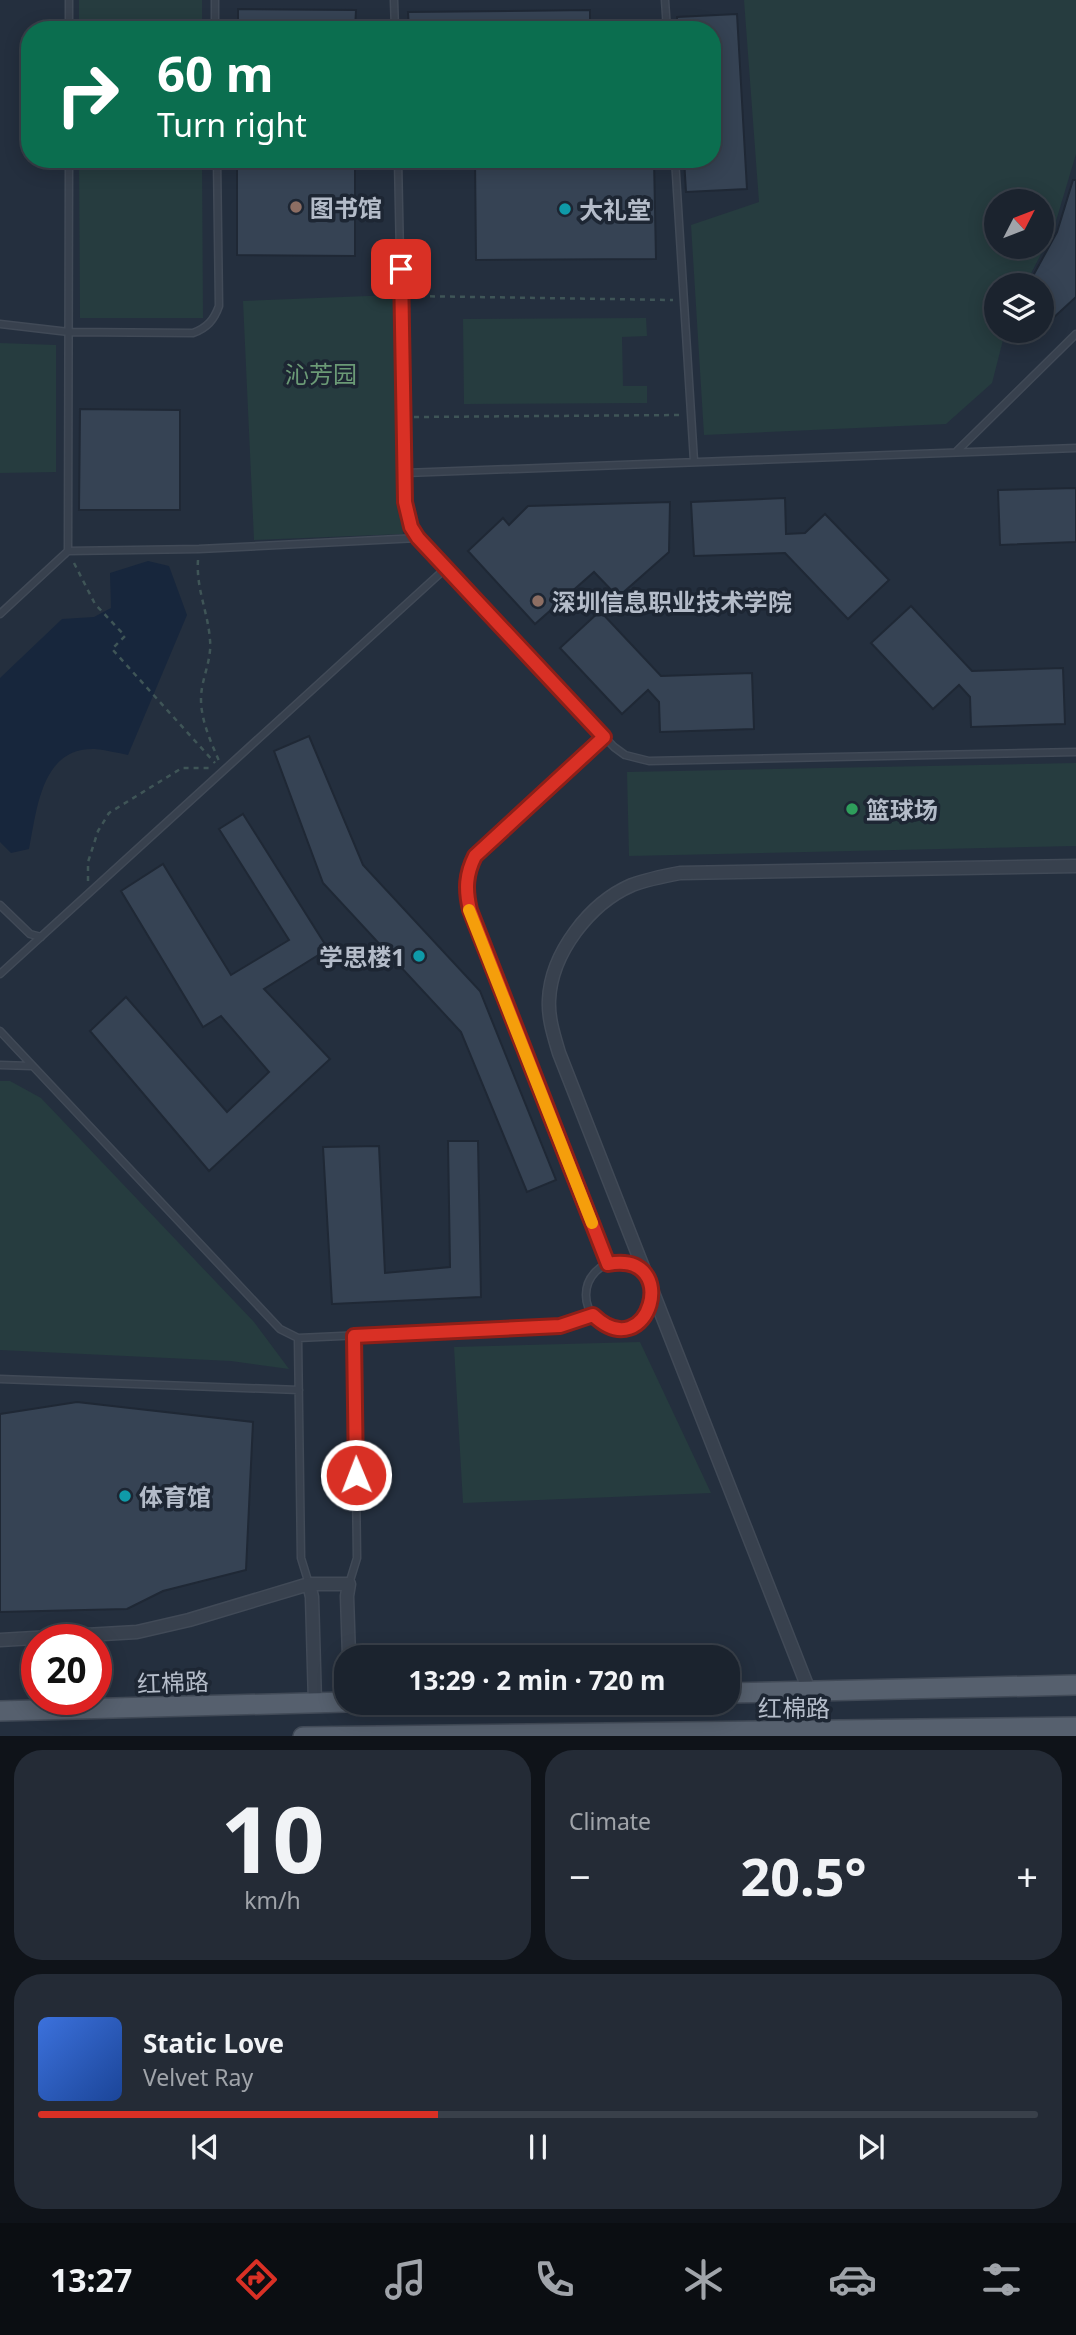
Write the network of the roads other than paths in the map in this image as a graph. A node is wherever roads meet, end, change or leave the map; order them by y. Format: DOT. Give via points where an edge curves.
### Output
graph roads {
  1 [pos="69,0"];
  2 [pos="215,0"];
  3 [pos="394,0"];
  4 [pos="666,0"];
  5 [pos="69,21"];
  6 [pos="215,21"];
  7 [pos="395,21"];
  8 [pos="667,21"];
  9 [pos="69,168"];
  10 [pos="217,168"];
  11 [pos="398,168"];
  12 [pos="676,168"];
  13 [pos="0,324"];
  14 [pos="69,332"];
  15 [pos="1076,334"];
  16 [pos="1076,448"];
  17 [pos="957,451"];
  18 [pos="694,461"];
  19 [pos="405,473"];
  20 [pos="418,538"];
  21 [pos="68,551"];
  22 [pos="446,568"];
  23 [pos="0,614"];
  24 [pos="604,737"];
  25 [pos="1076,752"];
  26 [pos="1076,866"];
  27 [pos="0,905"];
  28 [pos="41,937"];
  29 [pos="0,974"];
  30 [pos="0,1031"];
  31 [pos="0,1065"];
  32 [pos="32,1066"];
  33 [pos="608,1264"];
  34 [pos="651,1284"];
  35 [pos="593,1315"];
  36 [pos="354,1336"];
  37 [pos="298,1338"];
  38 [pos="0,1379"];
  39 [pos="299,1390"];
  40 [pos="309,1584"];
  41 [pos="349,1584"];
  42 [pos="0,1640"];
  43 [pos="349,1645"];
  44 [pos="1076,1685"];
  45 [pos="811,1691"];
  46 [pos="740,1693"];
  47 [pos="334,1702"];
  48 [pos="315,1703"];
  49 [pos="0,1712"];
  50 [pos="1076,1727"];
  51 [pos="825,1731"];
  52 [pos="312,1736"];
  1 -- 5 [label="lane"];
  2 -- 6 [label="lane"];
  3 -- 7 [label="lane"];
  4 -- 8 [label="lane"];
  9 -- 14 [label="lane"];
  10 -- 14 [label="lane" via="219,306 210,323 193,333"];
  11 -- 19 [label="lane"];
  12 -- 18 [label="lane"];
  13 -- 14 [label="lane"];
  14 -- 21 [label="lane"];
  15 -- 17 [label="lane"];
  16 -- 17 [label="lane"];
  17 -- 18 [label="lane"];
  18 -- 19 [label="lane"];
  19 -- 20 [label="lane" via="407,516"];
  20 -- 21 [label="lane"];
  20 -- 22 [label="lane"];
  21 -- 23 [label="lane"];
  22 -- 24 [label="lane"];
  22 -- 28 [label="lane"];
  24 -- 25 [label="lane" via="625,755 649,761"];
  24 -- 33 [label="lane" via="475,856 468,869 466,896"];
  26 -- 34 [label="street" via="680,873 630,886 591,915 562,953 549,999 551,1025"];
  27 -- 28 [label="lane" via="30,934"];
  28 -- 29 [label="lane"];
  30 -- 32 [label="lane"];
  31 -- 32 [label="lane"];
  32 -- 37 [label="lane" via="280,1329"];
  33 -- 34 [label="lane" via="638,1268"];
  33 -- 35 [label="lane" via="587,1286"];
  34 -- 35 [label="lane" via="652,1305 640,1322 620,1329"];
  34 -- 45 [label="street"];
  35 -- 36 [label="lane" via="560,1326"];
  36 -- 37 [label="lane"];
  36 -- 41 [label="lane" via="357,1558"];
  37 -- 39 [label="lane"];
  38 -- 39 [label="lane"];
  39 -- 40 [label="lane" via="301,1558"];
  40 -- 41 [label="street"];
  40 -- 42 [label="street" via="137,1632"];
  40 -- 48 [label="street"];
  41 -- 43 [label="street"];
  44 -- 45 [label="main road, 红棉路"];
  45 -- 46 [label="main road, 红棉路"];
  45 -- 51 [label="street"];
  47 -- 48 [label="main road, 红棉路"];
  48 -- 49 [label="main road, 红棉路"];
  50 -- 51 [label="main road, 红棉路"];
  51 -- 52 [label="main road, 红棉路"];
}
